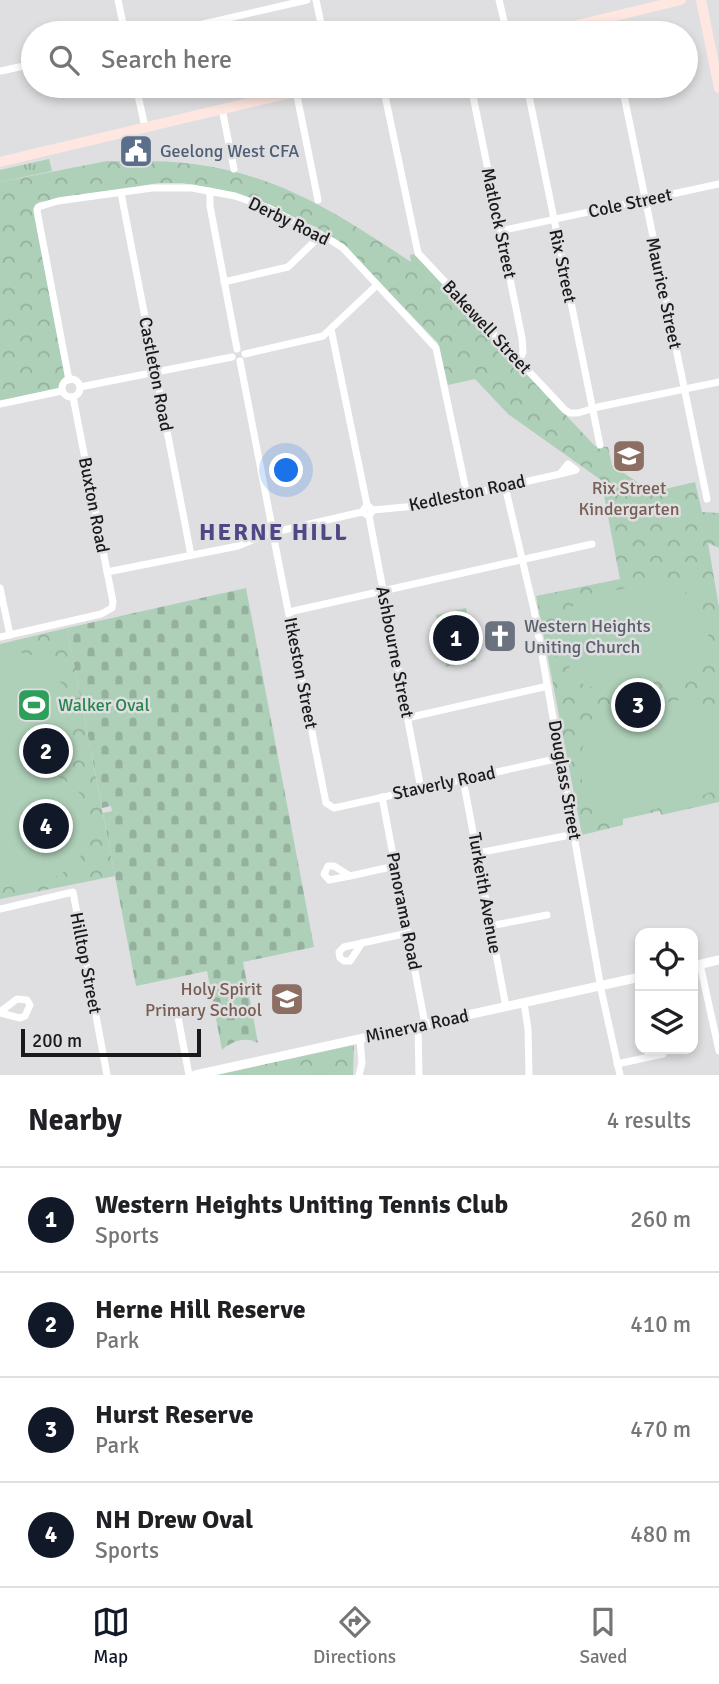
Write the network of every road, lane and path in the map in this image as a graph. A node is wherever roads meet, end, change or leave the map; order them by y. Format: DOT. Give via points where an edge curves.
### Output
graph roads {
  1 [pos="118,0"];
  2 [pos="307,0"];
  3 [pos="316,0"];
  4 [pos="499,0"];
  5 [pos="681,0"];
  6 [pos="701,0"];
  7 [pos="608,18"];
  8 [pos="122,21"];
  9 [pos="216,21"];
  10 [pos="320,21"];
  11 [pos="504,21"];
  12 [pos="595,21"];
  13 [pos="609,21"];
  14 [pos="21,67"];
  15 [pos="1,71"];
  16 [pos="719,88"];
  17 [pos="139,98"];
  18 [pos="267,98"];
  19 [pos="297,98"];
  20 [pos="385,98"];
  21 [pos="473,98"];
  22 [pos="529,98"];
  23 [pos="624,98"];
  24 [pos="222,109"];
  25 [pos="145,127"];
  26 [pos="0,162"];
  27 [pos="234,169"];
  28 [pos="719,184"];
  29 [pos="210,191"];
  30 [pos="121,193"];
  31 [pos="318,200"];
  32 [pos="645,200"];
  33 [pos="554,219"];
  34 [pos="500,231"];
  35 [pos="321,235"];
  36 [pos="224,282"];
  37 [pos="377,285"];
  38 [pos="331,329"];
  39 [pos="237,349"];
  40 [pos="245,354"];
  41 [pos="236,359"];
  42 [pos="519,361"];
  43 [pos="156,372"];
  44 [pos="69,380"];
  45 [pos="719,382"];
  46 [pos="80,387"];
  47 [pos="684,389"];
  48 [pos="62,391"];
  49 [pos="73,397"];
  50 [pos="0,404"];
  51 [pos="593,408"];
  52 [pos="600,445"];
  53 [pos="560,474"];
  54 [pos="505,486"];
  55 [pos="467,495"];
  56 [pos="707,499"];
  57 [pos="368,511"];
  58 [pos="276,529"];
  59 [pos="271,537"];
  60 [pos="592,544"];
  61 [pos="191,555"];
  62 [pos="522,560"];
  63 [pos="107,572"];
  64 [pos="0,588"];
  65 [pos="383,591"];
  66 [pos="289,612"];
  67 [pos="10,635"];
  68 [pos="0,637"];
  69 [pos="548,686"];
  70 [pos="407,718"];
  71 [pos="560,758"];
  72 [pos="463,779"];
  73 [pos="421,789"];
  74 [pos="382,797"];
  75 [pos="329,807"];
  76 [pos="575,834"];
  77 [pos="478,853"];
  78 [pos="395,866"];
  79 [pos="350,876"];
  80 [pos="0,909"];
  81 [pos="547,915"];
  82 [pos="491,926"];
  83 [pos="408,933"];
  84 [pos="362,943"];
  85 [pos="719,960"];
  86 [pos="698,965"];
  87 [pos="698,969"];
  88 [pos="635,978"];
  89 [pos="601,986"];
  90 [pos="524,1003"];
  91 [pos="506,1007"];
  92 [pos="178,1017"];
  93 [pos="422,1025"];
  94 [pos="360,1039"];
  95 [pos="719,1051"];
  96 [pos="663,1054"];
  97 [pos="617,1064"];
  98 [pos="107,1075"];
  99 [pos="189,1075"];
  100 [pos="195,1075"];
  101 [pos="359,1075"];
  102 [pos="419,1075"];
  103 [pos="529,1075"];
  104 [pos="620,1075"];
  1 -- 8 [label="street"];
  2 -- 9 [label="street"];
  3 -- 10 [label="street"];
  4 -- 11 [label="street"];
  5 -- 7 [label="main road"];
  6 -- 16 [label="main road"];
  7 -- 12 [label="main road"];
  7 -- 13 [label="street"];
  14 -- 15 [label="street"];
  17 -- 25 [label="street"];
  18 -- 24 [label="main road"];
  19 -- 31 [label="street"];
  20 -- 42 [label="street, Bakewell Street" via="416,250"];
  21 -- 34 [label="street, Matlock Street"];
  22 -- 33 [label="street, Rix Street"];
  23 -- 32 [label="street, Maurice Street"];
  24 -- 25 [label="main road"];
  24 -- 27 [label="street"];
  25 -- 26 [label="main road"];
  28 -- 32 [label="street, Cole Street"];
  29 -- 30 [label="street, Derby Road" via="180,187"];
  29 -- 35 [label="street, Derby Road" via="269,208"];
  29 -- 36 [label="street"];
  30 -- 43 [label="street, Castleton Road"];
  30 -- 44 [label="street, Derby Road" via="58,201 41,205 37,211"];
  32 -- 33 [label="street, Cole Street"];
  32 -- 47 [label="street, Maurice Street"];
  33 -- 34 [label="street, Cole Street"];
  33 -- 51 [label="street, Rix Street"];
  34 -- 42 [label="street, Matlock Street" via="522,338"];
  35 -- 36 [label="street" via="288,267"];
  35 -- 37 [label="street, Derby Road" via="342,248"];
  36 -- 39 [label="street"];
  37 -- 38 [label="street"];
  37 -- 55 [label="street, Derby Road" via="437,352"];
  38 -- 40 [label="street" via="323,336"];
  38 -- 57 [label="street, Ashbourne Street"];
  39 -- 40 [label="street"];
  39 -- 41 [label="street" via="233,351"];
  40 -- 41 [label="street"];
  41 -- 43 [label="street"];
  41 -- 58 [label="street"];
  42 -- 51 [label="street, Bakewell Street" via="567,411 578,414"];
  43 -- 46 [label="street"];
  43 -- 61 [label="street, Castleton Road"];
  44 -- 46 [label="street"];
  44 -- 48 [label="street"];
  45 -- 47 [label="street, Bakewell Street"];
  46 -- 49 [label="street"];
  47 -- 51 [label="street, Bakewell Street"];
  47 -- 56 [label="street, Maurice Street"];
  48 -- 49 [label="street"];
  48 -- 50 [label="street"];
  49 -- 63 [label="street, Buxton Road"];
  51 -- 52 [label="street, Rix Street"];
  53 -- 54 [label="street, Kedleston Road"];
  54 -- 55 [label="street, Kedleston Road"];
  54 -- 62 [label="street, Douglass Street"];
  55 -- 57 [label="street, Kedleston Road"];
  57 -- 58 [label="street, Kedleston Road"];
  57 -- 65 [label="street, Ashbourne Street"];
  58 -- 59 [label="street" via="279,535"];
  59 -- 61 [label="street"];
  59 -- 66 [label="street, Itkeston Street"];
  60 -- 62 [label="street"];
  61 -- 63 [label="street"];
  62 -- 65 [label="street"];
  62 -- 69 [label="street, Douglass Street"];
  63 -- 67 [label="street, Buxton Road" via="113,602 109,611"];
  64 -- 67 [label="street"];
  65 -- 66 [label="street"];
  65 -- 70 [label="street, Ashbourne Street"];
  66 -- 75 [label="street, Itkeston Street"];
  67 -- 68 [label="street"];
  69 -- 70 [label="street"];
  69 -- 71 [label="street, Douglass Street"];
  70 -- 73 [label="street, Ashbourne Street"];
  71 -- 72 [label="street, Staverly Road"];
  71 -- 76 [label="street, Douglass Street"];
  72 -- 73 [label="street, Staverly Road"];
  72 -- 77 [label="street, Turkeith Avenue"];
  73 -- 74 [label="street, Staverly Road"];
  74 -- 75 [label="street, Staverly Road"];
  74 -- 78 [label="street, Panorama Road"];
  76 -- 77 [label="street"];
  76 -- 89 [label="street, Douglass Street"];
  77 -- 82 [label="street, Turkeith Avenue"];
  78 -- 79 [label="street"];
  78 -- 83 [label="street, Panorama Road"];
  80 -- 98 [label="street, Hilltop Street" via="73,892"];
  81 -- 82 [label="street"];
  82 -- 91 [label="street, Turkeith Avenue"];
  83 -- 84 [label="street"];
  83 -- 93 [label="street, Panorama Road"];
  85 -- 86 [label="street"];
  87 -- 95 [label="street"];
  88 -- 89 [label="street, Minerva Road"];
  89 -- 90 [label="street, Minerva Road"];
  89 -- 97 [label="street, Douglass Street"];
  90 -- 91 [label="street, Minerva Road"];
  90 -- 103 [label="street"];
  91 -- 93 [label="street, Minerva Road"];
  92 -- 99 [label="street"];
  93 -- 94 [label="street, Minerva Road"];
  93 -- 102 [label="street, Panorama Road"];
  94 -- 100 [label="street, Minerva Road"];
  94 -- 101 [label="street"];
  96 -- 97 [label="street"];
  97 -- 104 [label="street, Douglass Street"];
}
